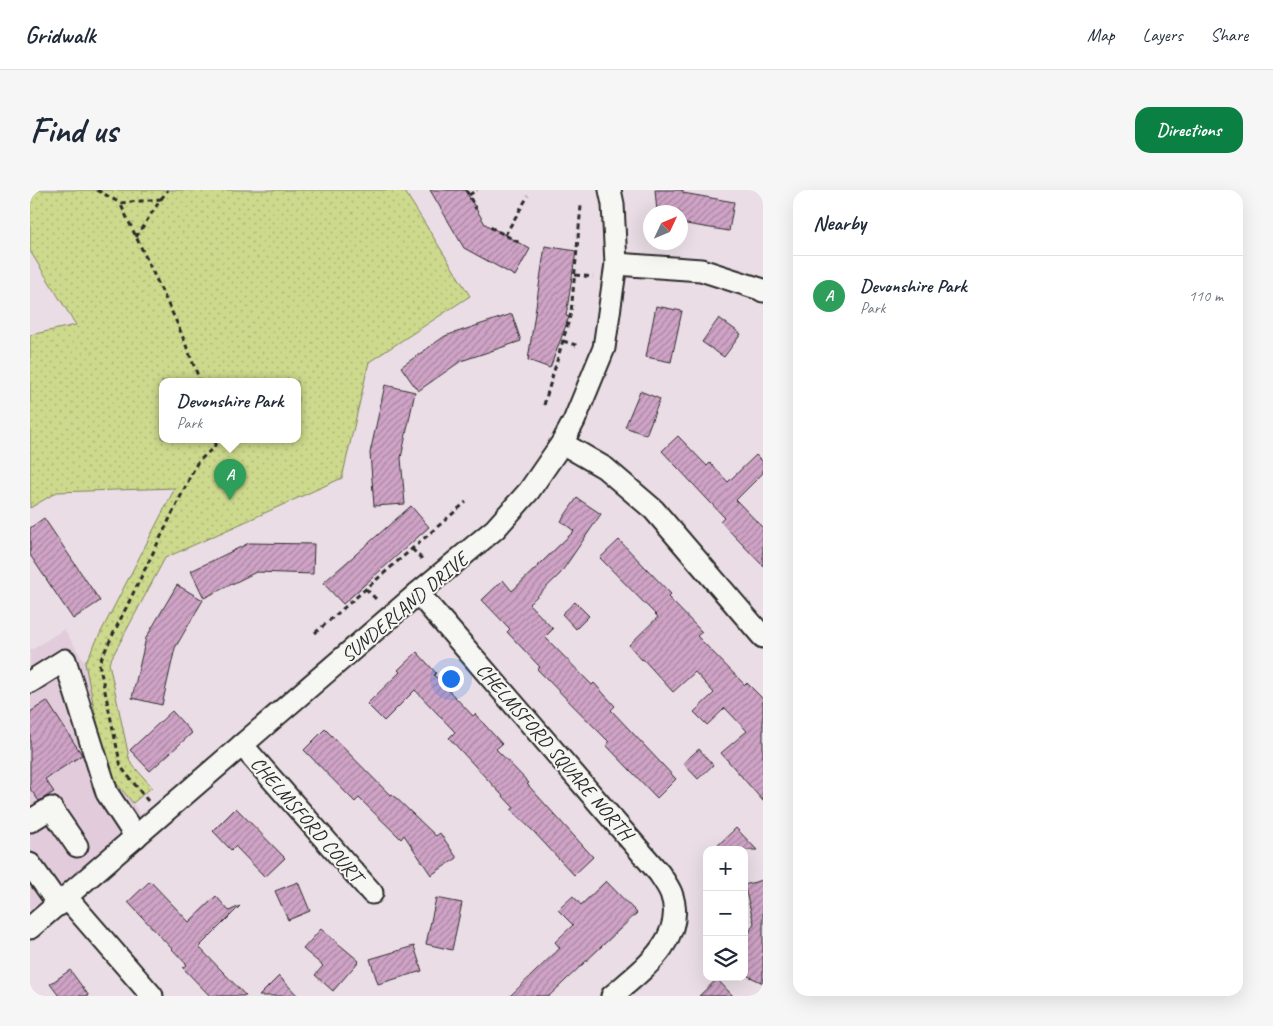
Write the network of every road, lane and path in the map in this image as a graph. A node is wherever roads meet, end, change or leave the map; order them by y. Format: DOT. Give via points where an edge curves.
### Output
graph roads {
  1 [pos="96,190"];
  2 [pos="168,190"];
  3 [pos="466,190"];
  4 [pos="477,190"];
  5 [pos="610,190"];
  6 [pos="469,195"];
  7 [pos="528,196"];
  8 [pos="161,199"];
  9 [pos="120,203"];
  10 [pos="581,206"];
  11 [pos="476,209"];
  12 [pos="490,227"];
  13 [pos="505,235"];
  14 [pos="136,237"];
  15 [pos="520,243"];
  16 [pos="616,264"];
  17 [pos="575,275"];
  18 [pos="592,277"];
  19 [pos="763,291"];
  20 [pos="563,341"];
  21 [pos="579,346"];
  22 [pos="199,378"];
  23 [pos="544,405"];
  24 [pos="216,443"];
  25 [pos="562,443"];
  26 [pos="466,502"];
  27 [pos="412,549"];
  28 [pos="423,560"];
  29 [pos="366,590"];
  30 [pos="418,593"];
  31 [pos="377,600"];
  32 [pos="316,632"];
  33 [pos="763,637"];
  34 [pos="30,682"];
  35 [pos="242,745"];
  36 [pos="160,816"];
  37 [pos="30,821"];
  38 [pos="136,837"];
  39 [pos="77,846"];
  40 [pos="30,864"];
  41 [pos="372,893"];
  42 [pos="63,901"];
  43 [pos="30,928"];
  44 [pos="152,996"];
  45 [pos="612,996"];
  1 -- 9 [label="path"];
  2 -- 8 [label="path"];
  3 -- 6 [label="path"];
  4 -- 6 [label="path"];
  5 -- 16 [label="street, SUNDERLAND DRIVE"];
  6 -- 11 [label="path"];
  7 -- 13 [label="path"];
  8 -- 9 [label="path"];
  8 -- 14 [label="path"];
  9 -- 14 [label="path"];
  10 -- 17 [label="path"];
  12 -- 13 [label="path"];
  13 -- 15 [label="path"];
  14 -- 22 [label="path" via="178,324"];
  16 -- 19 [label="street" via="701,270"];
  16 -- 25 [label="street, SUNDERLAND DRIVE" via="604,348"];
  17 -- 18 [label="path"];
  17 -- 20 [label="path" via="571,313"];
  20 -- 21 [label="path"];
  20 -- 23 [label="path"];
  24 -- 36 [label="path" via="197,463 99,663 121,767"];
  25 -- 30 [label="street, SUNDERLAND DRIVE" via="528,491 495,529"];
  25 -- 33 [label="street" via="605,468 654,510"];
  26 -- 27 [label="path"];
  27 -- 28 [label="path"];
  27 -- 29 [label="path"];
  29 -- 31 [label="path"];
  29 -- 32 [label="path"];
  30 -- 35 [label="street, SUNDERLAND DRIVE"];
  30 -- 45 [label="street, CHELMSFORD SQUARE NORTH" via="659,873 671,894 675,918 667,941 652,961"];
  34 -- 38 [label="street" via="65,660 108,793"];
  35 -- 36 [label="street, SUNDERLAND DRIVE"];
  35 -- 41 [label="street, CHELMSFORD COURT"];
  36 -- 38 [label="street, SUNDERLAND DRIVE"];
  37 -- 39 [label="street" via="51,808"];
  38 -- 42 [label="street, SUNDERLAND DRIVE"];
  40 -- 42 [label="street"];
  42 -- 43 [label="street, SUNDERLAND DRIVE"];
  42 -- 44 [label="street"];
}
